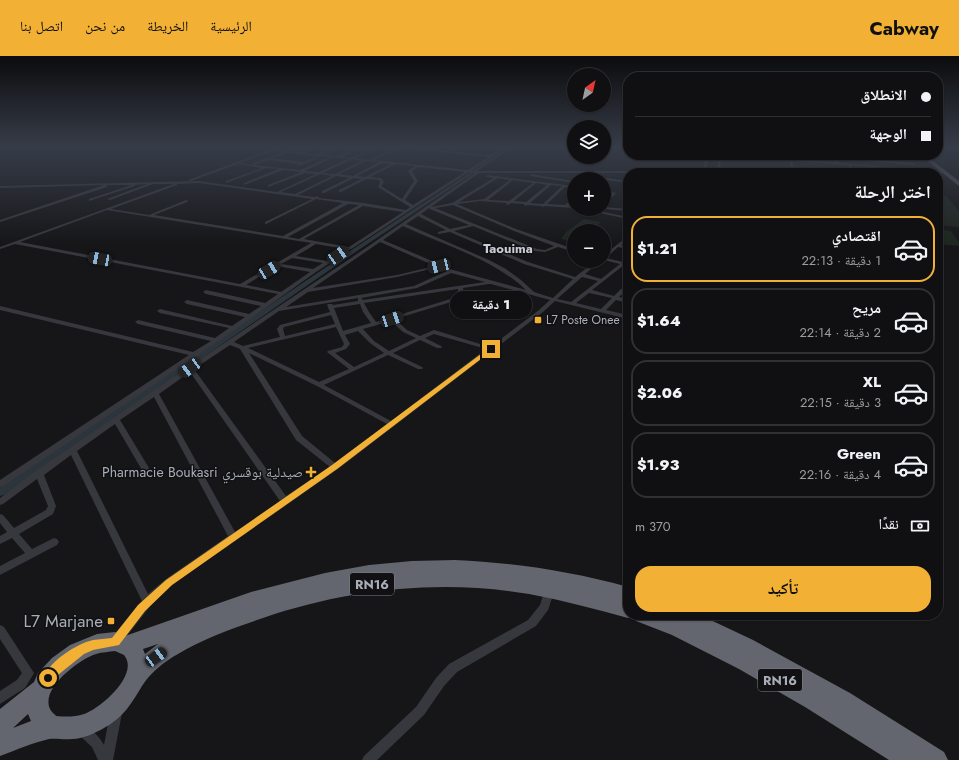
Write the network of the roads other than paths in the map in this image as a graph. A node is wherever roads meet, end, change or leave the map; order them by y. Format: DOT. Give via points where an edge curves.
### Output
graph roads {
  1 [pos="191,180"];
  2 [pos="232,180"];
  3 [pos="255,180"];
  4 [pos="274,180"];
  5 [pos="285,180"];
  6 [pos="303,180"];
  7 [pos="325,180"];
  8 [pos="347,180"];
  9 [pos="363,180"];
  10 [pos="380,180"];
  11 [pos="415,180"];
  12 [pos="461,180"];
  13 [pos="463,180"];
  14 [pos="493,180"];
  15 [pos="512,180"];
  16 [pos="520,180"];
  17 [pos="539,180"];
  18 [pos="562,180"];
  19 [pos="567,181"];
  20 [pos="611,181"];
  21 [pos="142,182"];
  22 [pos="156,182"];
  23 [pos="185,182"];
  24 [pos="226,182"];
  25 [pos="536,182"];
  26 [pos="622,182"];
  27 [pos="115,183"];
  28 [pos="611,183"];
  29 [pos="245,184"];
  30 [pos="265,184"];
  31 [pos="550,184"];
  32 [pos="270,186"];
  33 [pos="564,186"];
  34 [pos="567,186"];
  35 [pos="623,186"];
  36 [pos="0,187"];
  37 [pos="340,191"];
  38 [pos="279,192"];
  39 [pos="323,192"];
  40 [pos="297,194"];
  41 [pos="318,197"];
  42 [pos="109,199"];
  43 [pos="90,200"];
  44 [pos="403,200"];
  45 [pos="484,200"];
  46 [pos="186,201"];
  47 [pos="348,202"];
  48 [pos="364,204"];
  49 [pos="453,204"];
  50 [pos="508,204"];
  51 [pos="525,205"];
  52 [pos="542,206"];
  53 [pos="565,207"];
  54 [pos="428,208"];
  55 [pos="106,209"];
  56 [pos="611,209"];
  57 [pos="623,210"];
  58 [pos="414,211"];
  59 [pos="611,215"];
  60 [pos="149,216"];
  61 [pos="623,217"];
  62 [pos="0,221"];
  63 [pos="266,223"];
  64 [pos="402,224"];
  65 [pos="474,225"];
  66 [pos="449,230"];
  67 [pos="439,232"];
  68 [pos="285,237"];
  69 [pos="300,240"];
  70 [pos="379,240"];
  71 [pos="15,242"];
  72 [pos="623,242"];
  73 [pos="314,243"];
  74 [pos="558,246"];
  75 [pos="618,246"];
  76 [pos="623,247"];
  77 [pos="0,248"];
  78 [pos="349,248"];
  79 [pos="567,249"];
  80 [pos="611,250"];
  81 [pos="290,256"];
  82 [pos="611,260"];
  83 [pos="327,262"];
  84 [pos="623,263"];
  85 [pos="277,265"];
  86 [pos="623,265"];
  87 [pos="439,266"];
  88 [pos="591,268"];
  89 [pos="314,271"];
  90 [pos="450,271"];
  91 [pos="579,277"];
  92 [pos="601,280"];
  93 [pos="492,283"];
  94 [pos="242,285"];
  95 [pos="460,287"];
  96 [pos="623,290"];
  97 [pos="589,291"];
  98 [pos="206,292"];
  99 [pos="302,292"];
  100 [pos="281,293"];
  101 [pos="532,293"];
  102 [pos="359,296"];
  103 [pos="377,296"];
  104 [pos="615,297"];
  105 [pos="552,299"];
  106 [pos="623,299"];
  107 [pos="328,301"];
  108 [pos="187,302"];
  109 [pos="362,303"];
  110 [pos="573,303"];
  111 [pos="266,304"];
  112 [pos="0,308"];
  113 [pos="276,310"];
  114 [pos="332,310"];
  115 [pos="160,311"];
  116 [pos="602,311"];
  117 [pos="623,314"];
  118 [pos="250,316"];
  119 [pos="392,319"];
  120 [pos="138,322"];
  121 [pos="375,324"];
  122 [pos="338,325"];
  123 [pos="234,328"];
  124 [pos="360,329"];
  125 [pos="341,334"];
  126 [pos="283,338"];
  127 [pos="420,338"];
  128 [pos="216,340"];
  129 [pos="229,342"];
  130 [pos="439,347"];
  131 [pos="242,348"];
  132 [pos="491,349"];
  133 [pos="389,353"];
  134 [pos="195,354"];
  135 [pos="206,357"];
  136 [pos="190,368"];
  137 [pos="420,368"];
  138 [pos="353,369"];
  139 [pos="319,385"];
  140 [pos="155,393"];
  141 [pos="116,420"];
  142 [pos="392,424"];
  143 [pos="73,450"];
  144 [pos="335,467"];
  145 [pos="145,468"];
  146 [pos="39,473"];
  147 [pos="0,484"];
  148 [pos="0,502"];
  149 [pos="286,502"];
  150 [pos="0,518"];
  151 [pos="14,533"];
  152 [pos="234,537"];
  153 [pos="0,540"];
  154 [pos="54,542"];
  155 [pos="31,554"];
  156 [pos="0,571"];
  157 [pos="550,588"];
  158 [pos="623,594"];
  159 [pos="147,602"];
  160 [pos="623,609"];
  161 [pos="655,620"];
  162 [pos="690,620"];
  163 [pos="0,630"];
  164 [pos="121,644"];
  165 [pos="135,678"];
  166 [pos="41,689"];
  167 [pos="0,698"];
  168 [pos="118,703"];
  169 [pos="0,724"];
  170 [pos="78,727"];
  171 [pos="51,728"];
  172 [pos="0,744"];
  173 [pos="106,760"];
  174 [pos="368,760"];
  175 [pos="910,760"];
  176 [pos="936,760"];
  1 -- 23 [label="street"];
  2 -- 24 [label="street"];
  3 -- 29 [label="street"];
  4 -- 30 [label="street"];
  5 -- 32 [label="street"];
  6 -- 38 [label="street"];
  7 -- 40 [label="street"];
  8 -- 39 [label="street"];
  9 -- 37 [label="street"];
  10 -- 44 [label="street" via="379,186"];
  11 -- 44 [label="street"];
  12 -- 58 [label="street"];
  13 -- 54 [label="street"];
  14 -- 49 [label="street"];
  15 -- 45 [label="street"];
  16 -- 25 [label="street"];
  17 -- 25 [label="street"];
  18 -- 19 [label="street"];
  20 -- 26 [label="street"];
  21 -- 22 [label="street"];
  21 -- 27 [label="street"];
  21 -- 43 [label="street"];
  22 -- 23 [label="street"];
  22 -- 42 [label="street"];
  23 -- 38 [label="street"];
  23 -- 55 [label="street"];
  25 -- 31 [label="street"];
  25 -- 50 [label="street"];
  27 -- 36 [label="street"];
  27 -- 62 [label="street"];
  28 -- 35 [label="street"];
  31 -- 33 [label="street"];
  31 -- 51 [label="street"];
  33 -- 34 [label="street"];
  33 -- 52 [label="street"];
  38 -- 40 [label="street"];
  40 -- 41 [label="street"];
  41 -- 47 [label="street"];
  41 -- 63 [label="street"];
  44 -- 58 [label="street"];
  45 -- 49 [label="street"];
  45 -- 50 [label="street"];
  46 -- 60 [label="street"];
  47 -- 48 [label="street"];
  47 -- 68 [label="street"];
  48 -- 58 [label="street"];
  48 -- 69 [label="street"];
  49 -- 54 [label="street"];
  49 -- 74 [label="street"];
  50 -- 51 [label="street"];
  51 -- 52 [label="street"];
  52 -- 53 [label="street"];
  54 -- 58 [label="street"];
  54 -- 65 [label="street"];
  55 -- 60 [label="street"];
  55 -- 71 [label="street"];
  56 -- 57 [label="street"];
  58 -- 64 [label="street"];
  58 -- 66 [label="street"];
  58 -- 78 [label="street"];
  59 -- 61 [label="street"];
  60 -- 68 [label="street"];
  64 -- 70 [label="street"];
  64 -- 101 [label="street" via="487,262 519,281"];
  65 -- 66 [label="street"];
  65 -- 74 [label="street" via="536,250 545,251"];
  66 -- 67 [label="street"];
  66 -- 91 [label="street" via="526,263"];
  68 -- 69 [label="street"];
  69 -- 73 [label="street"];
  70 -- 87 [label="street"];
  70 -- 99 [label="street"];
  71 -- 77 [label="street"];
  71 -- 94 [label="street"];
  72 -- 75 [label="street"];
  73 -- 78 [label="street"];
  73 -- 81 [label="street"];
  74 -- 79 [label="street"];
  75 -- 76 [label="street"];
  75 -- 80 [label="street"];
  78 -- 83 [label="street"];
  81 -- 83 [label="street"];
  81 -- 85 [label="street"];
  82 -- 84 [label="street"];
  83 -- 89 [label="street"];
  85 -- 89 [label="street"];
  85 -- 94 [label="street"];
  86 -- 92 [label="street"];
  87 -- 90 [label="street"];
  87 -- 99 [label="street"];
  88 -- 91 [label="street"];
  89 -- 100 [label="street"];
  90 -- 93 [label="street"];
  90 -- 103 [label="street" via="415,287"];
  91 -- 92 [label="street"];
  91 -- 105 [label="street"];
  92 -- 97 [label="street"];
  93 -- 95 [label="street"];
  93 -- 101 [label="street"];
  94 -- 100 [label="street"];
  95 -- 103 [label="street"];
  95 -- 119 [label="street" via="459,298"];
  96 -- 104 [label="street"];
  97 -- 104 [label="street"];
  97 -- 110 [label="street"];
  98 -- 111 [label="street"];
  99 -- 113 [label="street"];
  100 -- 111 [label="street"];
  101 -- 105 [label="street"];
  102 -- 103 [label="street"];
  102 -- 107 [label="street"];
  102 -- 109 [label="street"];
  103 -- 109 [label="street"];
  104 -- 106 [label="street"];
  104 -- 116 [label="street"];
  105 -- 110 [label="street"];
  105 -- 132 [label="street" via="541,311"];
  107 -- 113 [label="street"];
  107 -- 114 [label="street"];
  108 -- 118 [label="street"];
  109 -- 114 [label="street"];
  109 -- 121 [label="street"];
  110 -- 116 [label="street"];
  111 -- 118 [label="street"];
  112 -- 134 [label="street"];
  113 -- 129 [label="street"];
  114 -- 122 [label="street"];
  114 -- 126 [label="street" via="282,326 280,329"];
  115 -- 123 [label="street"];
  116 -- 117 [label="street"];
  118 -- 123 [label="street"];
  119 -- 121 [label="street"];
  119 -- 127 [label="street"];
  120 -- 128 [label="street"];
  121 -- 124 [label="street"];
  122 -- 125 [label="street"];
  122 -- 126 [label="street"];
  123 -- 128 [label="street"];
  124 -- 125 [label="street"];
  124 -- 133 [label="street" via="370,341"];
  125 -- 138 [label="street" via="347,346 330,352"];
  126 -- 131 [label="street"];
  127 -- 130 [label="street"];
  127 -- 132 [label="street" via="436,332"];
  127 -- 133 [label="street"];
  128 -- 134 [label="street"];
  129 -- 131 [label="street"];
  129 -- 135 [label="street"];
  131 -- 139 [label="street"];
  131 -- 144 [label="street" via="298,438"];
  132 -- 142 [label="street"];
  133 -- 137 [label="street"];
  133 -- 138 [label="street"];
  134 -- 135 [label="street"];
  134 -- 147 [label="street"];
  135 -- 136 [label="street"];
  136 -- 140 [label="street"];
  136 -- 149 [label="street"];
  138 -- 139 [label="street"];
  139 -- 142 [label="street"];
  140 -- 141 [label="street"];
  140 -- 152 [label="street"];
  141 -- 143 [label="street"];
  141 -- 145 [label="street"];
  142 -- 144 [label="street"];
  143 -- 146 [label="street"];
  143 -- 159 [label="street"];
  144 -- 149 [label="street"];
  146 -- 148 [label="street"];
  146 -- 151 [label="street" via="52,510 46,516"];
  149 -- 152 [label="street"];
  150 -- 151 [label="street"];
  151 -- 153 [label="street"];
  151 -- 155 [label="street"];
  152 -- 159 [label="street" via="169,582"];
  154 -- 155 [label="street"];
  155 -- 156 [label="street"];
  157 -- 160 [label="highway, RN16"];
  157 -- 165 [label="highway, RN16" via="450,578 397,580 344,588 272,606 197,633 148,663"];
  157 -- 174 [label="street" via="544,607 532,623 453,668 420,711"];
  158 -- 164 [label="highway, RN16" via="560,577 504,569 455,566 382,570 332,578 281,591"];
  159 -- 164 [label="street"];
  161 -- 175 [label="highway, RN16" via="711,643 767,672"];
  162 -- 176 [label="highway, RN16" via="787,668"];
  163 -- 167 [label="street" via="28,673 21,684"];
  164 -- 165 [label="highway, RN16" via="134,651 137,658"];
  164 -- 166 [label="highway, RN16" via="92,645 74,654 57,667"];
  165 -- 168 [label="highway, RN16" via="129,691"];
  166 -- 169 [label="highway, RN16"];
  166 -- 171 [label="highway, RN16" via="37,701 38,713 42,722"];
  168 -- 170 [label="highway, RN16" via="100,718"];
  168 -- 173 [label="street"];
  170 -- 171 [label="highway, RN16"];
  170 -- 173 [label="street" via="96,743"];
  171 -- 172 [label="highway, RN16"];
}
